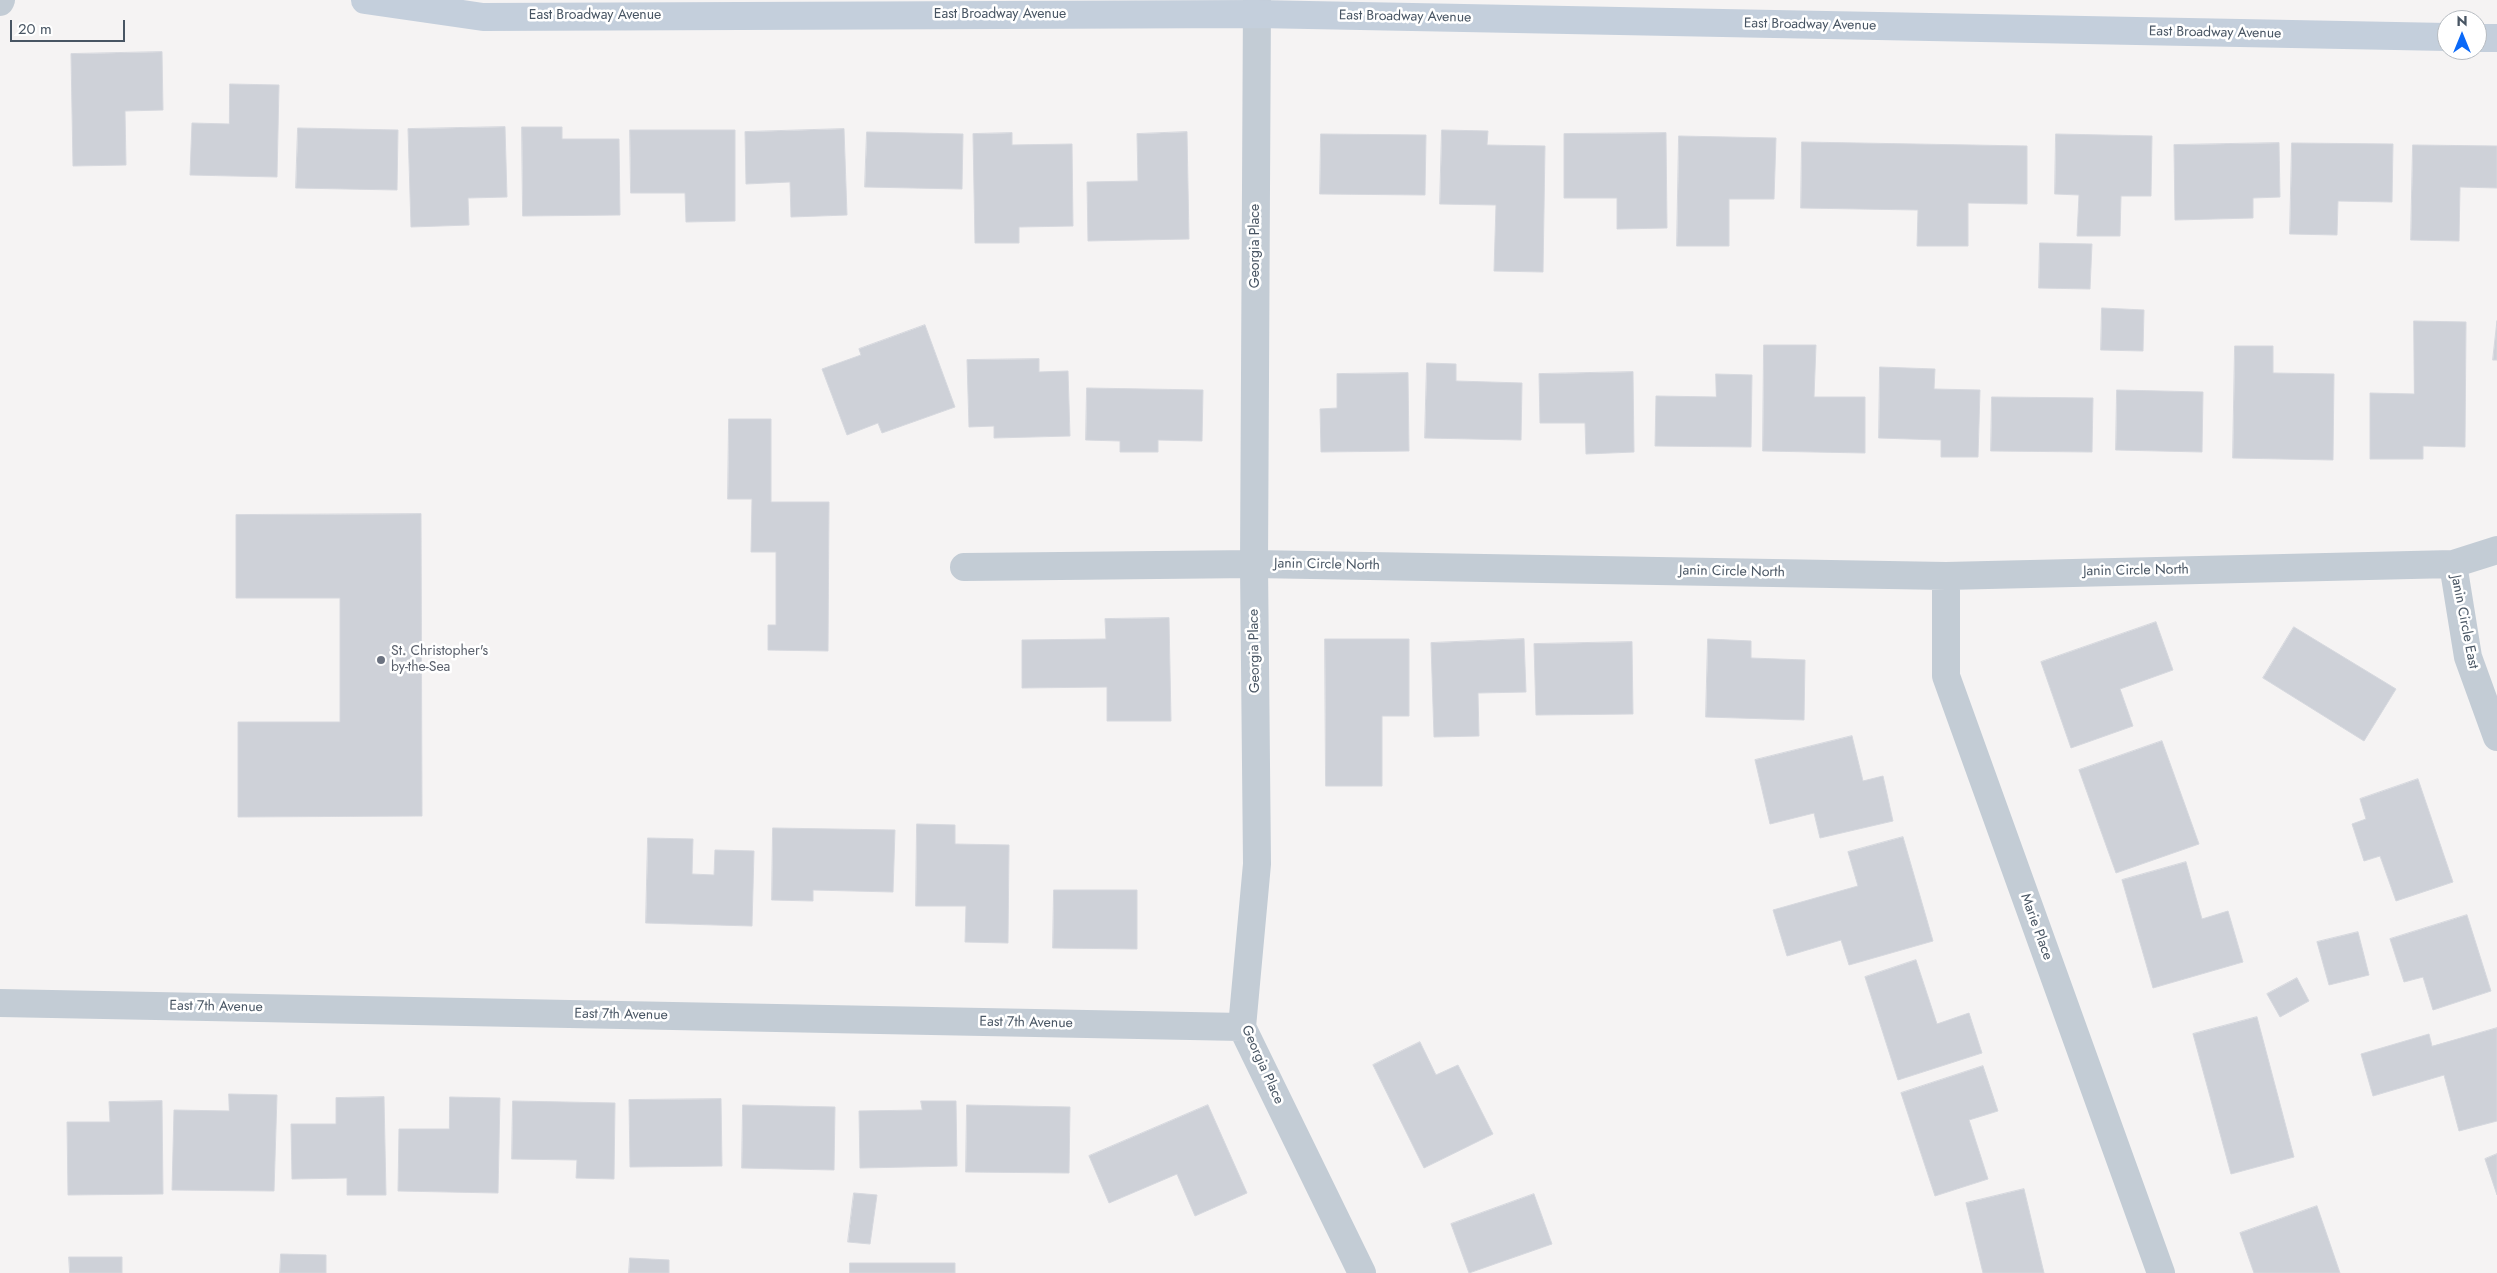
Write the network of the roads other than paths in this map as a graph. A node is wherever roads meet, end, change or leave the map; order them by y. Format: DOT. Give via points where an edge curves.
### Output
graph roads {
  1 [pos="365,0"];
  2 [pos="1257,7"];
  3 [pos="2437,37"];
  4 [pos="2497,550"];
  5 [pos="1254,564"];
  6 [pos="2453,564"];
  7 [pos="964,567"];
  8 [pos="1946,576"];
  9 [pos="2497,737"];
  10 [pos="0,1003"];
  11 [pos="1242,1027"];
  12 [pos="1362,1273"];
  13 [pos="2161,1273"];
  1 -- 2 [label="street, East Broadway Avenue" via="483,17"];
  2 -- 3 [label="street, East Broadway Avenue"];
  2 -- 5 [label="street, Georgia Place"];
  4 -- 6 [label="street, Janin Circle North"];
  5 -- 7 [label="street, Janin Circle North"];
  5 -- 8 [label="street, Janin Circle North"];
  5 -- 11 [label="street, Georgia Place" via="1257,864"];
  6 -- 8 [label="street, Janin Circle North"];
  6 -- 9 [label="street, Janin Circle East" via="2468,657"];
  8 -- 13 [label="street, Marie Place" via="1946,676"];
  10 -- 11 [label="street, East 7th Avenue"];
  11 -- 12 [label="street, Georgia Place"];
}
